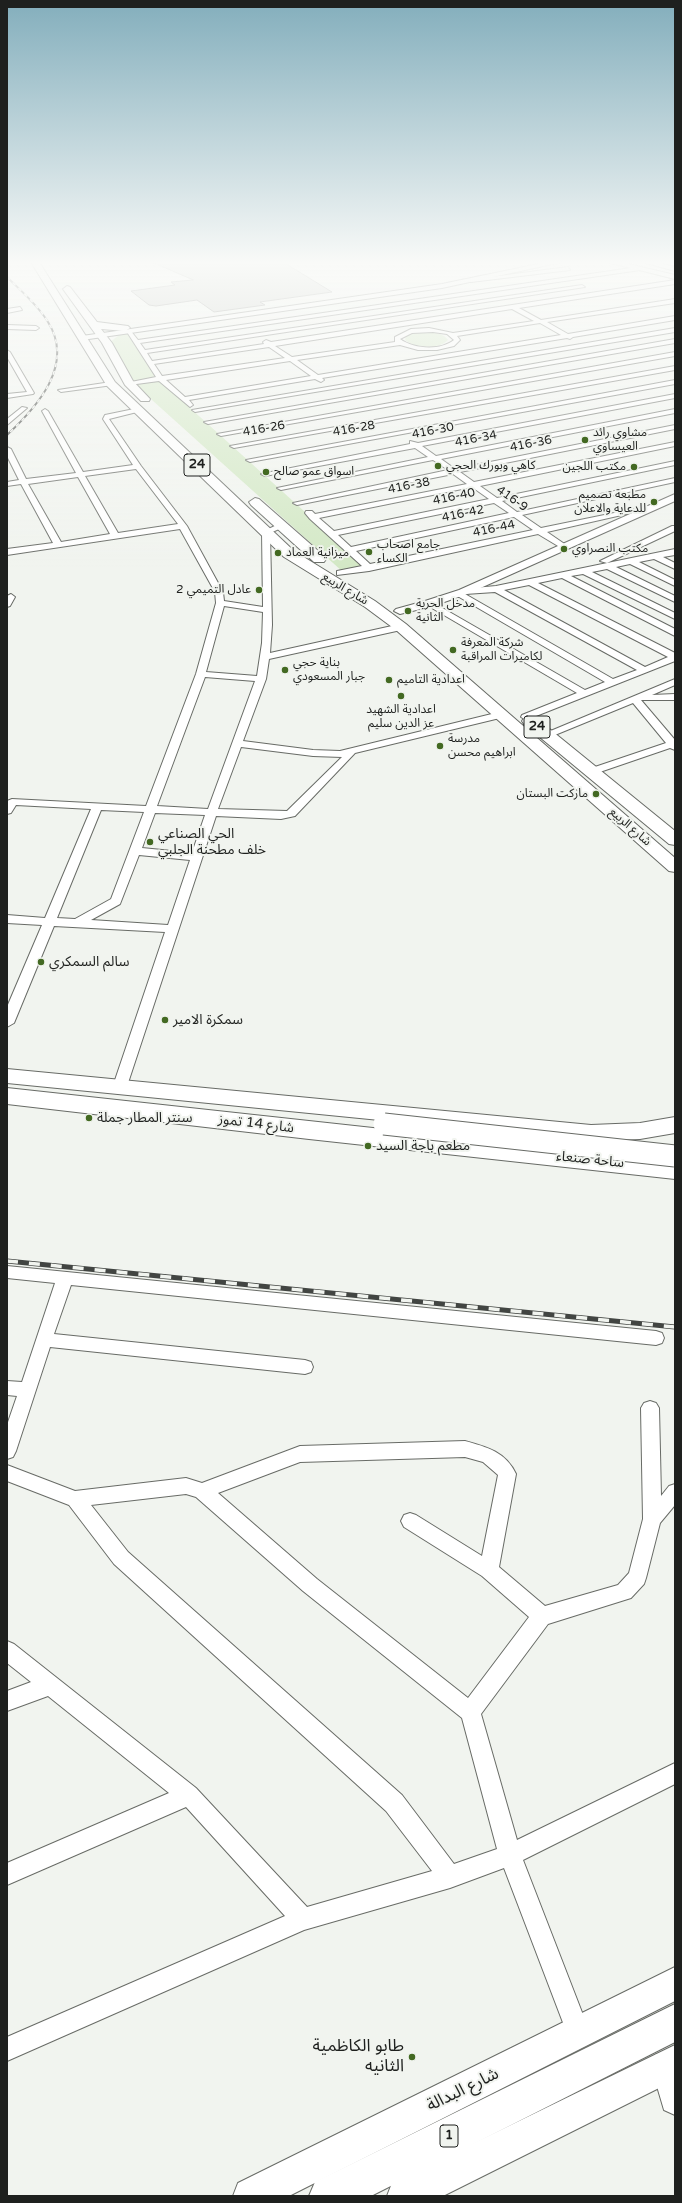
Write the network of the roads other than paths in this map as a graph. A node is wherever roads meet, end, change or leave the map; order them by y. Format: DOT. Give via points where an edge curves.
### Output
graph roads {
  1 [pos="14,365"];
  2 [pos="99,365"];
  3 [pos="118,365"];
  4 [pos="152,365"];
  5 [pos="259,365"];
  6 [pos="299,365"];
  7 [pos="393,365"];
  8 [pos="465,365"];
  9 [pos="541,365"];
  10 [pos="616,365"];
  11 [pos="623,365"];
  12 [pos="675,368"];
  13 [pos="641,374"];
  14 [pos="482,375"];
  15 [pos="317,377"];
  16 [pos="161,379"];
  17 [pos="675,382"];
  18 [pos="129,383"];
  19 [pos="111,384"];
  20 [pos="661,384"];
  21 [pos="500,385"];
  22 [pos="332,387"];
  23 [pos="61,390"];
  24 [pos="675,392"];
  25 [pos="7,396"];
  26 [pos="518,396"];
  27 [pos="675,396"];
  28 [pos="348,398"];
  29 [pos="183,399"];
  30 [pos="538,407"];
  31 [pos="24,408"];
  32 [pos="157,409"];
  33 [pos="364,409"];
  34 [pos="139,410"];
  35 [pos="195,410"];
  36 [pos="45,411"];
  37 [pos="675,411"];
  38 [pos="558,418"];
  39 [pos="379,420"];
  40 [pos="208,422"];
  41 [pos="7,423"];
  42 [pos="675,427"];
  43 [pos="578,430"];
  44 [pos="397,432"];
  45 [pos="222,434"];
  46 [pos="600,442"];
  47 [pos="675,444"];
  48 [pos="416,445"];
  49 [pos="234,446"];
  50 [pos="7,449"];
  51 [pos="622,455"];
  52 [pos="434,458"];
  53 [pos="250,460"];
  54 [pos="675,463"];
  55 [pos="138,467"];
  56 [pos="646,469"];
  57 [pos="454,472"];
  58 [pos="81,474"];
  59 [pos="265,474"];
  60 [pos="25,482"];
  61 [pos="673,483"];
  62 [pos="7,484"];
  63 [pos="473,485"];
  64 [pos="247,494"];
  65 [pos="289,495"];
  66 [pos="675,497"];
  67 [pos="495,500"];
  68 [pos="653,507"];
  69 [pos="516,514"];
  70 [pos="313,517"];
  71 [pos="183,526"];
  72 [pos="282,526"];
  73 [pos="675,528"];
  74 [pos="540,531"];
  75 [pos="266,532"];
  76 [pos="332,534"];
  77 [pos="115,536"];
  78 [pos="58,544"];
  79 [pos="563,548"];
  80 [pos="350,550"];
  81 [pos="7,552"];
  82 [pos="675,552"];
  83 [pos="655,556"];
  84 [pos="631,561"];
  85 [pos="608,566"];
  86 [pos="675,566"];
  87 [pos="370,568"];
  88 [pos="584,571"];
  89 [pos="340,573"];
  90 [pos="563,575"];
  91 [pos="530,582"];
  92 [pos="675,583"];
  93 [pos="496,589"];
  94 [pos="460,593"];
  95 [pos="674,598"];
  96 [pos="220,603"];
  97 [pos="429,604"];
  98 [pos="266,610"];
  99 [pos="400,611"];
  100 [pos="675,616"];
  101 [pos="401,627"];
  102 [pos="675,633"];
  103 [pos="264,657"];
  104 [pos="675,657"];
  105 [pos="644,670"];
  106 [pos="201,674"];
  107 [pos="260,679"];
  108 [pos="675,682"];
  109 [pos="612,683"];
  110 [pos="585,694"];
  111 [pos="675,697"];
  112 [pos="635,699"];
  113 [pos="500,715"];
  114 [pos="526,717"];
  115 [pos="546,735"];
  116 [pos="238,744"];
  117 [pos="674,745"];
  118 [pos="351,752"];
  119 [pos="595,776"];
  120 [pos="97,807"];
  121 [pos="150,810"];
  122 [pos="7,811"];
  123 [pos="212,812"];
  124 [pos="675,843"];
  125 [pos="136,851"];
  126 [pos="197,857"];
  127 [pos="675,867"];
  128 [pos="7,920"];
  129 [pos="48,922"];
  130 [pos="76,924"];
  131 [pos="174,929"];
  132 [pos="7,1023"];
  133 [pos="12,1076"];
  134 [pos="120,1086"];
  135 [pos="7,1096"];
  136 [pos="507,1125"];
  137 [pos="675,1125"];
  138 [pos="505,1151"];
  139 [pos="675,1156"];
  140 [pos="675,1170"];
  141 [pos="7,1272"];
  142 [pos="65,1278"];
  143 [pos="656,1338"];
  144 [pos="44,1340"];
  145 [pos="305,1367"];
  146 [pos="7,1388"];
  147 [pos="27,1390"];
  148 [pos="650,1408"];
  149 [pos="7,1451"];
  150 [pos="7,1473"];
  151 [pos="202,1491"];
  152 [pos="675,1492"];
  153 [pos="75,1499"];
  154 [pos="652,1519"];
  155 [pos="410,1521"];
  156 [pos="489,1570"];
  157 [pos="542,1616"];
  158 [pos="7,1651"];
  159 [pos="50,1685"];
  160 [pos="7,1701"];
  161 [pos="470,1712"];
  162 [pos="675,1773"];
  163 [pos="189,1794"];
  164 [pos="510,1855"];
  165 [pos="7,1874"];
  166 [pos="450,1877"];
  167 [pos="303,1919"];
  168 [pos="675,1983"];
  169 [pos="675,2022"];
  170 [pos="578,2033"];
  171 [pos="7,2049"];
  172 [pos="670,2064"];
  173 [pos="675,2099"];
  174 [pos="250,2196"];
  175 [pos="329,2196"];
  176 [pos="404,2196"];
  1 -- 25 [label="street" via="31,393"];
  2 -- 19 [label="main road, شارع الربيع / 24"];
  3 -- 18 [label="main road"];
  4 -- 16 [label="street"];
  5 -- 16 [label="street"];
  6 -- 15 [label="street, 416-9"];
  7 -- 15 [label="street"];
  8 -- 14 [label="street"];
  8 -- 22 [label="street"];
  9 -- 14 [label="street"];
  10 -- 21 [label="street"];
  11 -- 13 [label="street"];
  12 -- 13 [label="street, 416-26"];
  13 -- 20 [label="street"];
  13 -- 26 [label="street, 416-26"];
  14 -- 21 [label="street"];
  14 -- 28 [label="street"];
  15 -- 22 [label="street, 416-9"];
  15 -- 29 [label="street"];
  16 -- 18 [label="street"];
  16 -- 29 [label="street"];
  17 -- 20 [label="street, 416-28"];
  18 -- 32 [label="main road"];
  19 -- 23 [label="street"];
  19 -- 34 [label="main road, شارع الربيع / 24"];
  20 -- 24 [label="street"];
  20 -- 30 [label="street, 416-28"];
  21 -- 26 [label="street"];
  21 -- 33 [label="street"];
  22 -- 28 [label="street, 416-9"];
  22 -- 35 [label="street"];
  26 -- 30 [label="street"];
  26 -- 39 [label="street, 416-26"];
  27 -- 38 [label="street, 416-30"];
  28 -- 33 [label="street, 416-9"];
  28 -- 40 [label="street"];
  29 -- 35 [label="street"];
  30 -- 38 [label="street"];
  30 -- 44 [label="street, 416-28"];
  31 -- 41 [label="street"];
  33 -- 39 [label="street, 416-9"];
  33 -- 45 [label="street"];
  34 -- 55 [label="street" via="114,414 107,416 106,419"];
  34 -- 75 [label="main road, شارع الربيع / 24"];
  35 -- 40 [label="street"];
  36 -- 58 [label="street"];
  37 -- 43 [label="street, 416-34"];
  38 -- 43 [label="street"];
  38 -- 48 [label="street, 416-30"];
  39 -- 44 [label="street, 416-9"];
  39 -- 49 [label="street, 416-26"];
  40 -- 45 [label="street"];
  42 -- 46 [label="street, 416-36"];
  43 -- 46 [label="street"];
  43 -- 52 [label="street, 416-34"];
  44 -- 48 [label="street, 416-9"];
  44 -- 53 [label="street, 416-28"];
  45 -- 49 [label="street"];
  46 -- 51 [label="street"];
  46 -- 57 [label="street, 416-36"];
  47 -- 51 [label="street, 416-38"];
  48 -- 52 [label="street, 416-9"];
  48 -- 59 [label="street, 416-30"];
  49 -- 53 [label="street"];
  50 -- 60 [label="street"];
  51 -- 56 [label="street"];
  51 -- 63 [label="street, 416-38"];
  52 -- 57 [label="street, 416-9"];
  52 -- 65 [label="street, 416-34"];
  53 -- 59 [label="street"];
  54 -- 56 [label="street, 416-40"];
  55 -- 58 [label="street"];
  55 -- 71 [label="street"];
  56 -- 61 [label="street"];
  56 -- 67 [label="street, 416-40"];
  57 -- 63 [label="street, 416-9"];
  57 -- 65 [label="street, 416-36"];
  58 -- 60 [label="street"];
  58 -- 77 [label="street"];
  59 -- 65 [label="street"];
  60 -- 62 [label="street"];
  60 -- 78 [label="street" via="39,514"];
  61 -- 69 [label="street, 416-42"];
  63 -- 67 [label="street, 416-9"];
  63 -- 70 [label="street, 416-38"];
  64 -- 72 [label="main road, شارع الربيع / 24"];
  65 -- 70 [label="street"];
  66 -- 68 [label="street"];
  67 -- 69 [label="street, 416-9"];
  67 -- 76 [label="street, 416-40"];
  68 -- 74 [label="street, 416-44"];
  68 -- 79 [label="street"];
  69 -- 74 [label="street, 416-9"];
  69 -- 80 [label="street, 416-42"];
  70 -- 76 [label="street"];
  71 -- 77 [label="street"];
  71 -- 96 [label="street" via="219,592"];
  72 -- 75 [label="street"];
  72 -- 89 [label="main road, شارع الربيع / 24" via="312,555"];
  73 -- 88 [label="street"];
  74 -- 79 [label="street, 416-9"];
  74 -- 87 [label="street, 416-44"];
  75 -- 98 [label="street"];
  75 -- 101 [label="main road, شارع الربيع / 24" via="289,554 370,604"];
  76 -- 80 [label="street"];
  77 -- 78 [label="street"];
  78 -- 81 [label="street"];
  79 -- 94 [label="street"];
  80 -- 87 [label="street"];
  82 -- 83 [label="street"];
  83 -- 84 [label="street"];
  83 -- 86 [label="street"];
  84 -- 85 [label="street"];
  84 -- 92 [label="street"];
  85 -- 88 [label="street"];
  85 -- 95 [label="street"];
  87 -- 89 [label="street, 416-44"];
  88 -- 90 [label="street"];
  88 -- 100 [label="street"];
  89 -- 99 [label="main road, شارع الربيع / 24"];
  90 -- 91 [label="street"];
  90 -- 102 [label="street"];
  91 -- 93 [label="street"];
  91 -- 104 [label="street"];
  93 -- 94 [label="street"];
  93 -- 105 [label="street"];
  94 -- 97 [label="street"];
  94 -- 109 [label="street"];
  96 -- 98 [label="street"];
  96 -- 106 [label="street"];
  97 -- 99 [label="street"];
  97 -- 110 [label="street"];
  98 -- 103 [label="street"];
  99 -- 114 [label="main road, شارع الربيع / 24"];
  101 -- 103 [label="street"];
  101 -- 113 [label="main road, شارع الربيع / 24"];
  103 -- 107 [label="street"];
  104 -- 105 [label="street"];
  105 -- 109 [label="street"];
  106 -- 107 [label="street"];
  106 -- 121 [label="street"];
  107 -- 116 [label="street"];
  108 -- 112 [label="street"];
  109 -- 110 [label="street"];
  110 -- 114 [label="street"];
  111 -- 112 [label="street"];
  112 -- 115 [label="street"];
  112 -- 117 [label="street"];
  113 -- 118 [label="street"];
  113 -- 127 [label="main road, شارع الربيع / 24"];
  114 -- 115 [label="main road, شارع الربيع / 24"];
  115 -- 119 [label="main road, شارع الربيع / 24"];
  116 -- 118 [label="street" via="324,754"];
  116 -- 123 [label="street"];
  117 -- 119 [label="street"];
  118 -- 123 [label="street" via="291,814 281,816"];
  119 -- 124 [label="main road, شارع الربيع" via="622,809"];
  120 -- 121 [label="street"];
  120 -- 122 [label="street" via="12,802"];
  120 -- 129 [label="street"];
  121 -- 123 [label="street"];
  121 -- 125 [label="street"];
  123 -- 126 [label="street"];
  125 -- 126 [label="street"];
  125 -- 130 [label="street" via="116,901"];
  126 -- 131 [label="street"];
  128 -- 129 [label="street"];
  129 -- 130 [label="street"];
  129 -- 132 [label="street"];
  130 -- 131 [label="street"];
  131 -- 134 [label="street"];
  133 -- 134 [label="main road"];
  133 -- 139 [label="main road, bridge" via="44,1087 92,1097 384,1124"];
  134 -- 136 [label="main road, ساحة صنعاء"];
  135 -- 138 [label="main road, شارع 14 تموز"];
  136 -- 137 [label="main road, ساحة صنعاء" via="615,1134"];
  136 -- 138 [label="main road" via="500,1131 498,1139"];
  138 -- 140 [label="main road, ساحة صنعاء"];
  141 -- 142 [label="street"];
  142 -- 143 [label="street"];
  142 -- 144 [label="street"];
  144 -- 145 [label="street"];
  144 -- 147 [label="street"];
  146 -- 147 [label="street"];
  147 -- 149 [label="street"];
  148 -- 154 [label="street"];
  150 -- 153 [label="street"];
  151 -- 153 [label="street" via="186,1486"];
  151 -- 156 [label="street" via="300,1454 465,1449 499,1461 507,1474"];
  151 -- 161 [label="street" via="310,1585"];
  152 -- 154 [label="street"];
  153 -- 166 [label="street" via="121,1558 394,1803"];
  154 -- 157 [label="street" via="637,1578 624,1592"];
  155 -- 156 [label="street"];
  156 -- 157 [label="street"];
  157 -- 161 [label="street"];
  158 -- 159 [label="street"];
  159 -- 160 [label="street"];
  159 -- 163 [label="street"];
  161 -- 164 [label="street"];
  162 -- 164 [label="street"];
  163 -- 165 [label="street"];
  163 -- 167 [label="street"];
  164 -- 166 [label="street"];
  164 -- 170 [label="street"];
  166 -- 167 [label="street"];
  167 -- 171 [label="street"];
  168 -- 170 [label="main road, شارع البدالة"];
  169 -- 175 [label="main road, 1"];
  170 -- 174 [label="main road, شارع البدالة"];
  172 -- 173 [label="street"];
  172 -- 176 [label="main road"];
}
